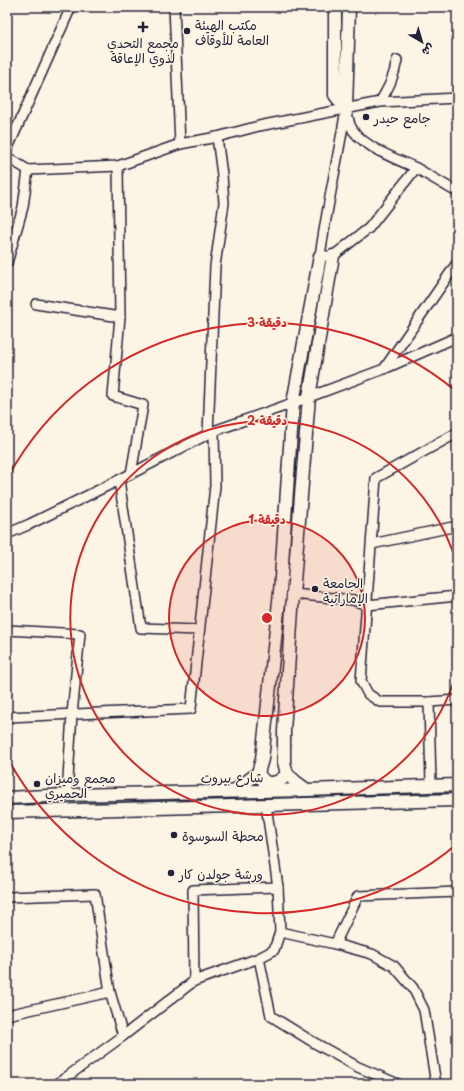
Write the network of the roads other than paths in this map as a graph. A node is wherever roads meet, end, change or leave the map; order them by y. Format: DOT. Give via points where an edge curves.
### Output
graph roads {
  1 [pos="71,7"];
  2 [pos="174,7"];
  3 [pos="335,7"];
  4 [pos="349,7"];
  5 [pos="397,60"];
  6 [pos="457,98"];
  7 [pos="380,102"];
  8 [pos="346,109"];
  9 [pos="217,137"];
  10 [pos="180,144"];
  11 [pos="7,150"];
  12 [pos="7,157"];
  13 [pos="118,166"];
  14 [pos="416,168"];
  15 [pos="28,170"];
  16 [pos="457,192"];
  17 [pos="320,256"];
  18 [pos="333,256"];
  19 [pos="7,263"];
  20 [pos="457,263"];
  21 [pos="36,304"];
  22 [pos="120,317"];
  23 [pos="457,337"];
  24 [pos="384,369"];
  25 [pos="309,397"];
  26 [pos="293,403"];
  27 [pos="211,432"];
  28 [pos="457,433"];
  29 [pos="131,474"];
  30 [pos="119,480"];
  31 [pos="457,526"];
  32 [pos="7,534"];
  33 [pos="372,544"];
  34 [pos="280,592"];
  35 [pos="293,594"];
  36 [pos="457,596"];
  37 [pos="367,605"];
  38 [pos="7,630"];
  39 [pos="198,630"];
  40 [pos="457,700"];
  41 [pos="429,702"];
  42 [pos="72,714"];
  43 [pos="7,717"];
  44 [pos="258,773"];
  45 [pos="287,774"];
  46 [pos="430,785"];
  47 [pos="457,785"];
  48 [pos="307,790"];
  49 [pos="234,791"];
  50 [pos="67,795"];
  51 [pos="7,798"];
  52 [pos="457,800"];
  53 [pos="266,805"];
  54 [pos="7,812"];
  55 [pos="278,887"];
  56 [pos="457,892"];
  57 [pos="7,897"];
  58 [pos="280,932"];
  59 [pos="335,944"];
  60 [pos="259,958"];
  61 [pos="194,981"];
  62 [pos="110,992"];
  63 [pos="7,1015"];
  64 [pos="123,1036"];
  65 [pos="56,1084"];
  66 [pos="398,1084"];
  67 [pos="436,1084"];
  1 -- 11 [label="street"];
  2 -- 10 [label="street"];
  3 -- 8 [label="street" via="335,96"];
  4 -- 8 [label="street"];
  5 -- 7 [label="street" via="395,73"];
  6 -- 7 [label="street"];
  7 -- 8 [label="street"];
  8 -- 9 [label="street"];
  8 -- 14 [label="street" via="351,126 368,145"];
  8 -- 17 [label="street"];
  9 -- 10 [label="street"];
  9 -- 27 [label="street" via="224,204 215,266"];
  10 -- 13 [label="street"];
  12 -- 15 [label="street"];
  13 -- 15 [label="street"];
  13 -- 22 [label="street"];
  14 -- 16 [label="street"];
  14 -- 18 [label="street" via="369,228"];
  15 -- 19 [label="street" via="23,207"];
  17 -- 18 [label="street"];
  17 -- 26 [label="street"];
  18 -- 25 [label="street"];
  20 -- 24 [label="street"];
  21 -- 22 [label="street"];
  22 -- 29 [label="street" via="113,396 143,405"];
  23 -- 24 [label="street"];
  24 -- 25 [label="street"];
  25 -- 26 [label="street"];
  25 -- 35 [label="street"];
  26 -- 27 [label="street"];
  26 -- 34 [label="street"];
  27 -- 29 [label="street"];
  27 -- 39 [label="street" via="215,486"];
  28 -- 33 [label="street" via="376,478"];
  29 -- 30 [label="street"];
  30 -- 32 [label="street"];
  30 -- 39 [label="street" via="141,628"];
  31 -- 33 [label="street"];
  33 -- 37 [label="street"];
  34 -- 35 [label="street"];
  34 -- 44 [label="street" via="262,759"];
  35 -- 37 [label="street" via="353,600"];
  35 -- 45 [label="street" via="284,731 284,762"];
  36 -- 37 [label="street"];
  37 -- 41 [label="street" via="361,682 368,694 380,702"];
  38 -- 42 [label="street" via="80,634"];
  39 -- 42 [label="street" via="191,709"];
  40 -- 41 [label="street"];
  41 -- 46 [label="street"];
  42 -- 43 [label="street"];
  42 -- 50 [label="street"];
  44 -- 45 [label="street" via="264,781 273,783 282,780"];
  44 -- 49 [label="street"];
  45 -- 48 [label="street"];
  46 -- 47 [label="street, شارع بيروت"];
  46 -- 48 [label="street, شارع بيروت"];
  48 -- 49 [label="street, شارع بيروت"];
  49 -- 50 [label="street, شارع بيروت"];
  50 -- 51 [label="street, شارع بيروت"];
  52 -- 53 [label="street"];
  53 -- 54 [label="street"];
  53 -- 55 [label="street"];
  55 -- 58 [label="street"];
  55 -- 61 [label="street" via="193,890"];
  56 -- 59 [label="street" via="358,896"];
  57 -- 62 [label="street" via="95,894"];
  58 -- 59 [label="street"];
  58 -- 60 [label="street" via="274,950"];
  59 -- 67 [label="street" via="372,954 394,966 414,988 424,1010"];
  60 -- 61 [label="street"];
  60 -- 66 [label="street" via="271,1016 313,1042"];
  61 -- 64 [label="street"];
  62 -- 63 [label="street"];
  62 -- 64 [label="street"];
  64 -- 65 [label="street"];
}
